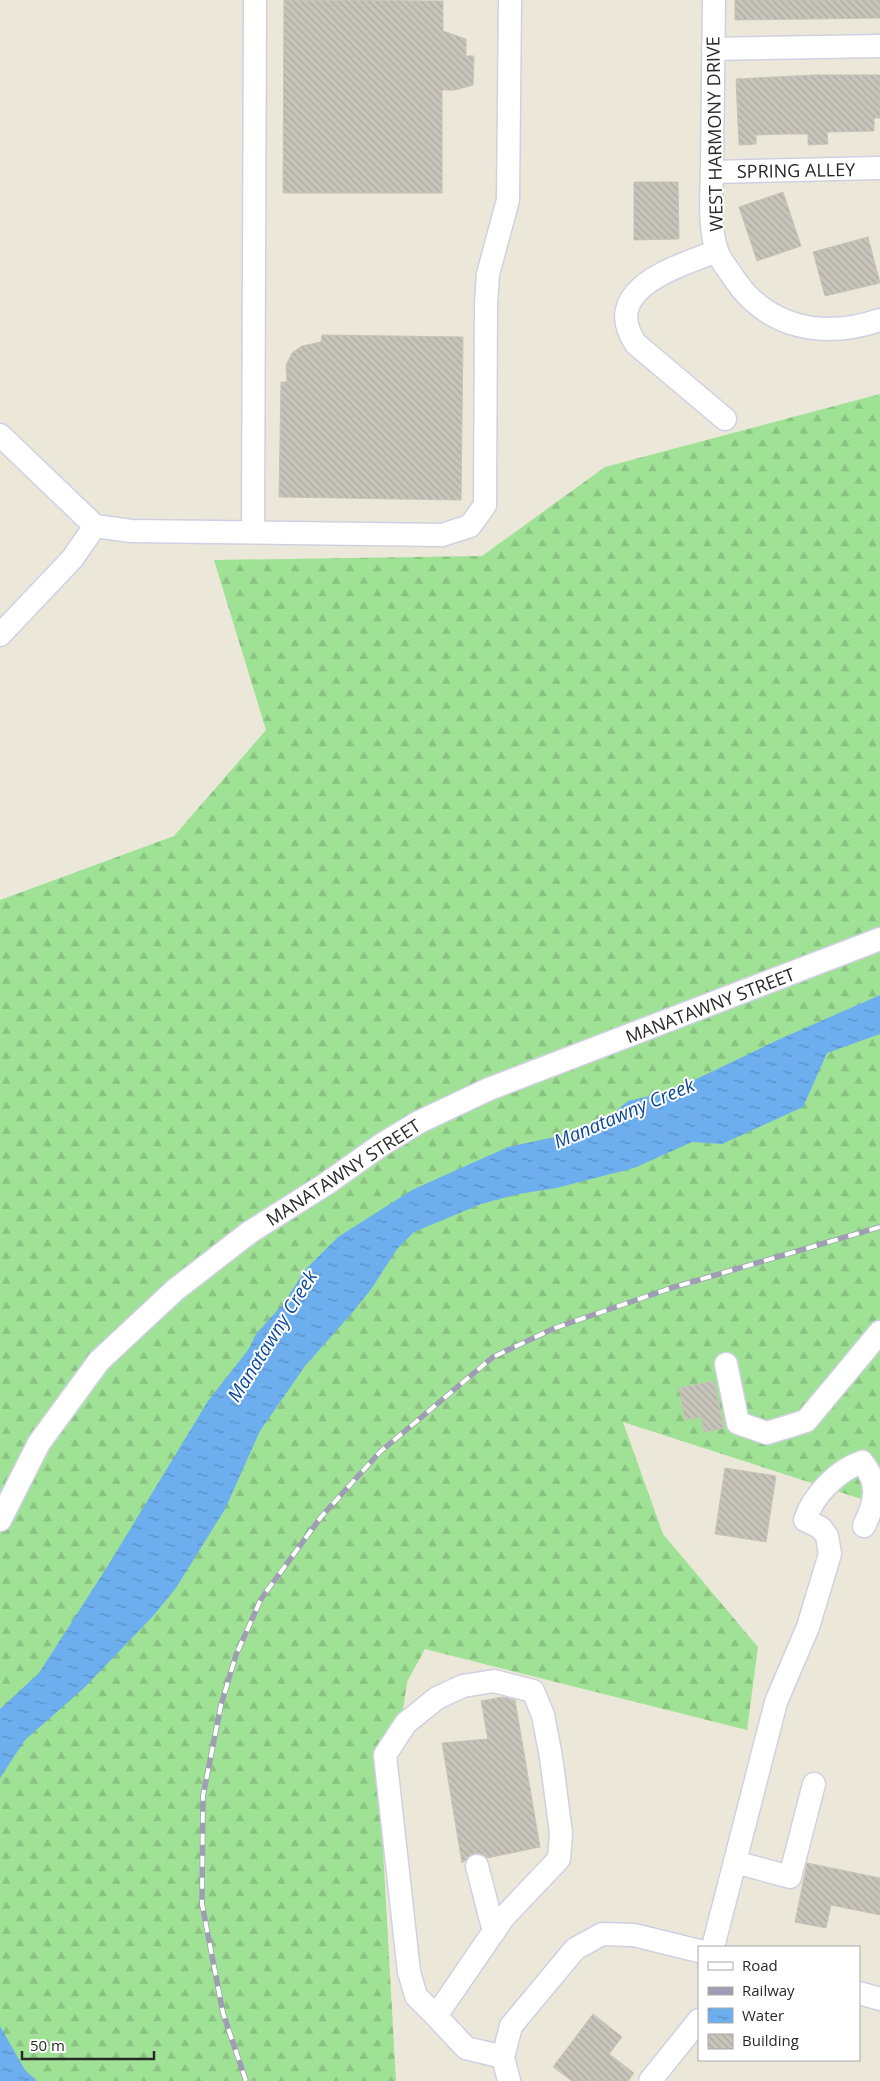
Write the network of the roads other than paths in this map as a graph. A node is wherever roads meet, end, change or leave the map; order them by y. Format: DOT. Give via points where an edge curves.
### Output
graph roads {
  1 [pos="255,0"];
  2 [pos="510,0"];
  3 [pos="714,0"];
  4 [pos="880,46"];
  5 [pos="713,48"];
  6 [pos="880,168"];
  7 [pos="712,172"];
  8 [pos="717,251"];
  9 [pos="880,320"];
  10 [pos="725,419"];
  11 [pos="0,434"];
  12 [pos="95,526"];
  13 [pos="253,532"];
  14 [pos="0,635"];
  15 [pos="880,940"];
  16 [pos="880,1332"];
  17 [pos="726,1364"];
  18 [pos="0,1520"];
  19 [pos="864,1526"];
  20 [pos="814,1784"];
  21 [pos="735,1862"];
  22 [pos="477,1866"];
  23 [pos="494,1932"];
  24 [pos="713,1946"];
  25 [pos="698,1951"];
  26 [pos="860,1993"];
  27 [pos="880,1998"];
  28 [pos="436,2016"];
  29 [pos="698,2021"];
  30 [pos="503,2057"];
  31 [pos="508,2081"];
  32 [pos="650,2081"];
  1 -- 13 [label="street"];
  2 -- 13 [label="street" via="508,200 488,274 486,304 485,505 470,526 442,535"];
  3 -- 5 [label="street, WEST HARMONY DRIVE"];
  4 -- 5 [label="street"];
  5 -- 7 [label="street, WEST HARMONY DRIVE"];
  6 -- 7 [label="street, SPRING ALLEY"];
  7 -- 8 [label="street, WEST HARMONY DRIVE"];
  8 -- 9 [label="street, WEST HARMONY DRIVE" via="751,300 783,320 822,330"];
  8 -- 10 [label="street" via="645,283 630,301 628,327 636,344"];
  11 -- 12 [label="street"];
  12 -- 13 [label="street" via="131,532"];
  12 -- 14 [label="street" via="72,559"];
  15 -- 18 [label="street, MANATAWNY STREET" via="488,1090 419,1122 381,1145 250,1232 175,1290 99,1361 39,1443"];
  16 -- 17 [label="street" via="806,1422 766,1433 738,1423"];
  19 -- 21 [label="street" via="878,1498 878,1486 872,1470 862,1462 850,1466 831,1482 805,1520 821,1528 827,1536 830,1554 808,1627 776,1702"];
  20 -- 21 [label="street" via="790,1877"];
  21 -- 24 [label="street"];
  22 -- 23 [label="street"];
  23 -- 28 [label="street"];
  23 -- 28 [label="street" via="503,1918 560,1859 561,1833 543,1715 533,1691 494,1681 463,1686 437,1698 406,1723 386,1754 409,1972 416,1996"];
  25 -- 30 [label="street" via="634,1935 602,1934 575,1949 511,2026"];
  26 -- 27 [label="street"];
  28 -- 30 [label="street" via="466,2048"];
  29 -- 32 [label="street"];
  30 -- 31 [label="street"];
}
